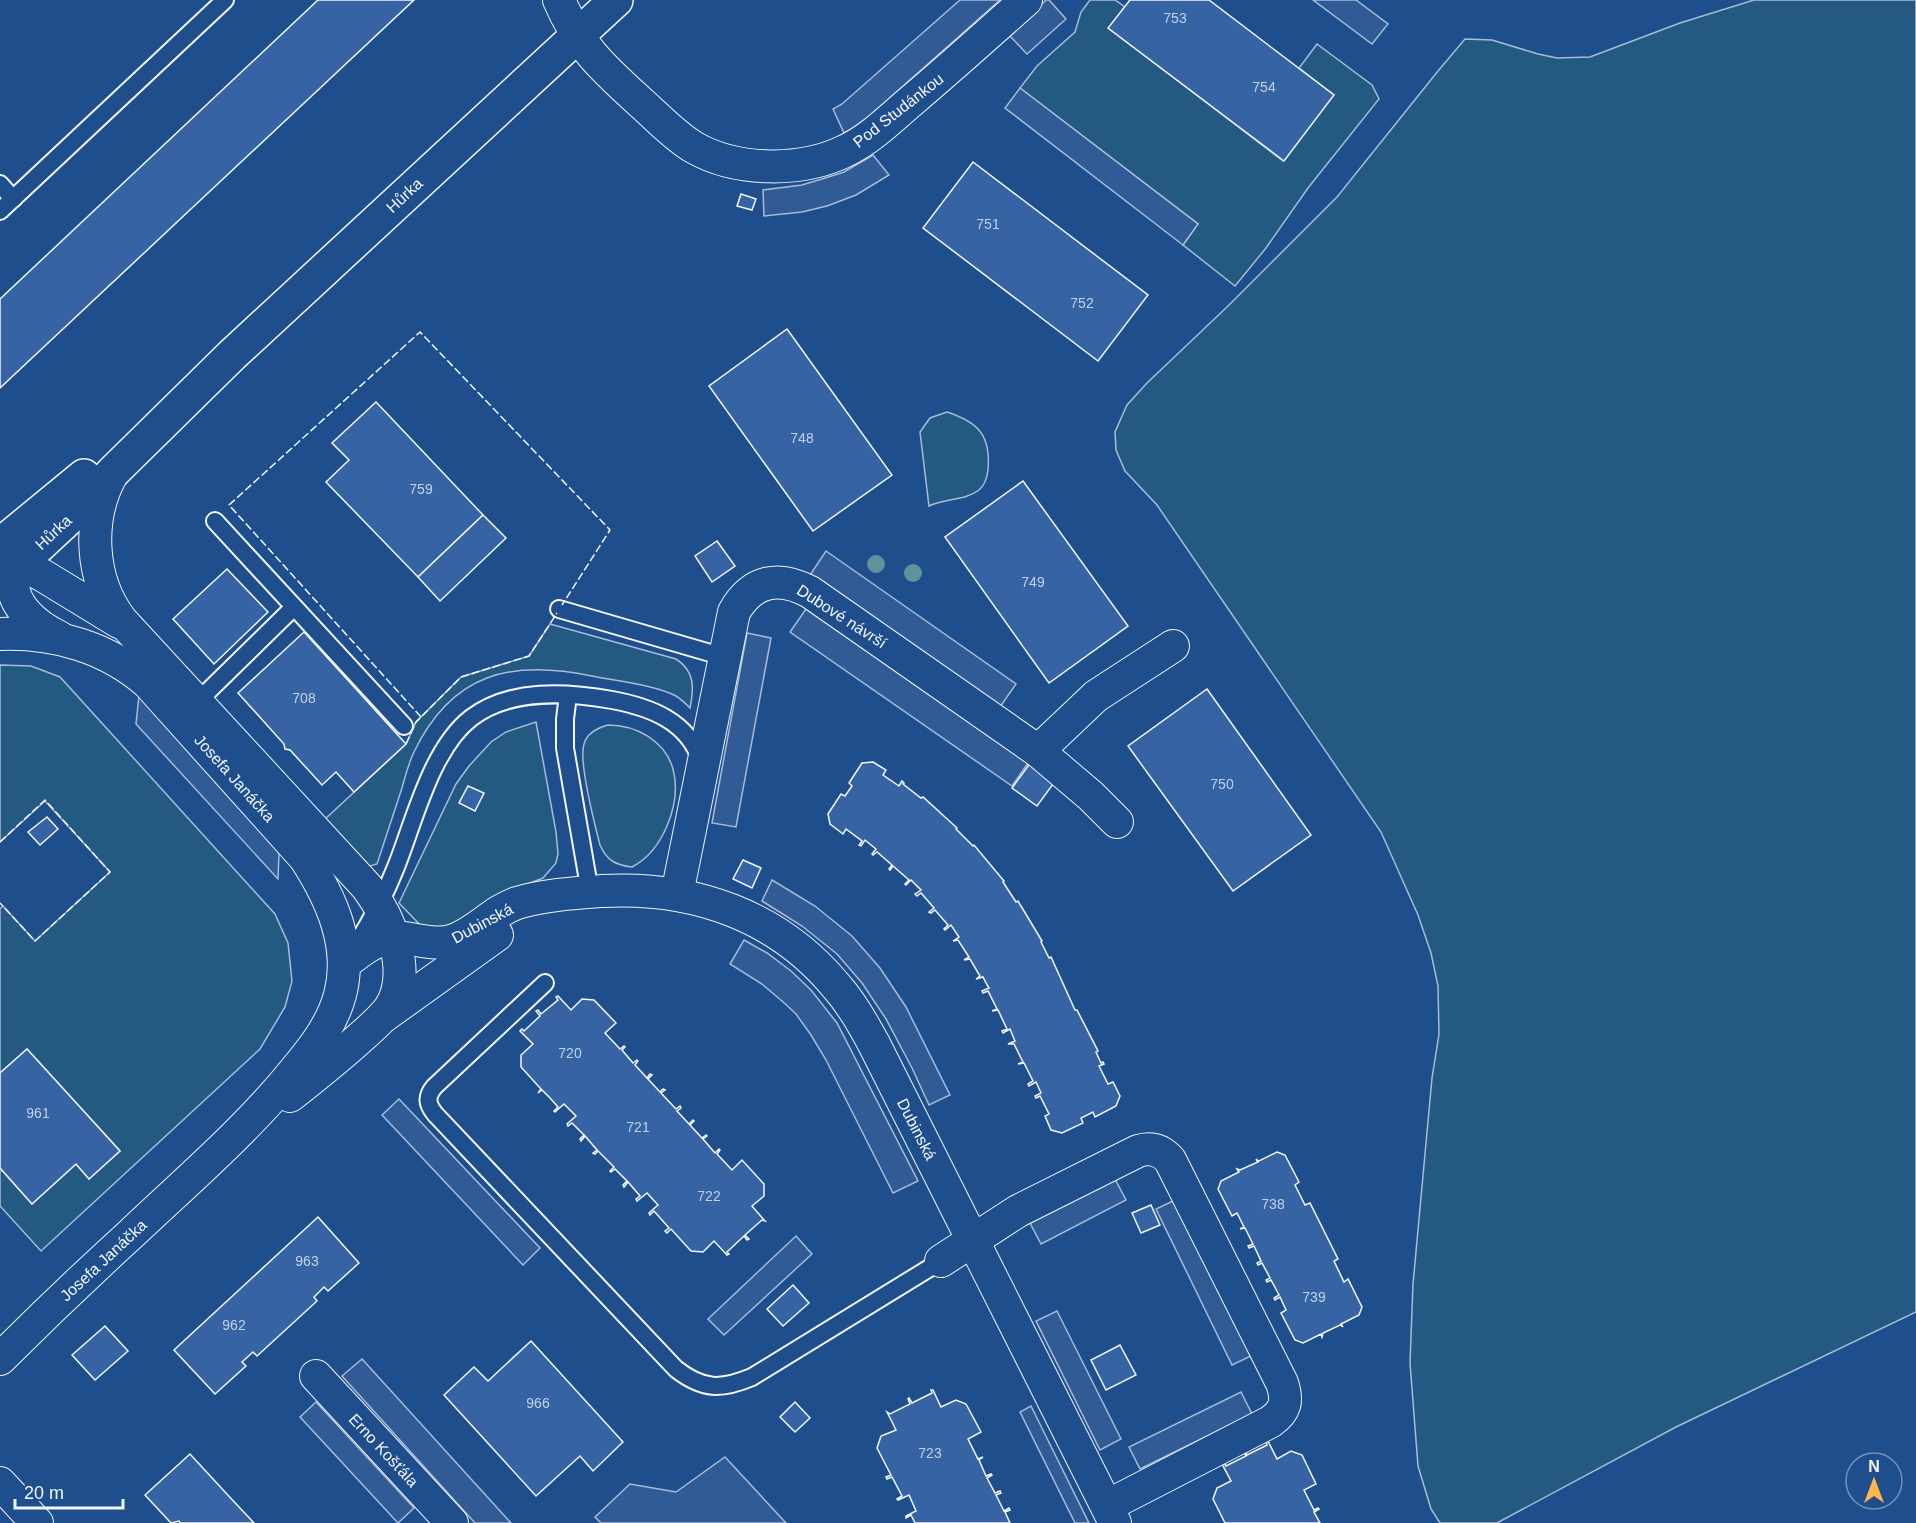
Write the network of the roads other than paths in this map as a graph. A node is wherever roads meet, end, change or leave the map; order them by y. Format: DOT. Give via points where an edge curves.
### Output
graph roads {
  1 [pos="225,0"];
  2 [pos="616,0"];
  3 [pos="1026,0"];
  4 [pos="566,12"];
  5 [pos="0,184"];
  6 [pos="13,198"];
  7 [pos="0,211"];
  8 [pos="232,355"];
  9 [pos="113,472"];
  10 [pos="215,521"];
  11 [pos="4,565"];
  12 [pos="294,607"];
  13 [pos="559,609"];
  14 [pos="132,631"];
  15 [pos="0,634"];
  16 [pos="68,641"];
  17 [pos="1173,646"];
  18 [pos="724,657"];
  19 [pos="568,695"];
  20 [pos="189,710"];
  21 [pos="404,726"];
  22 [pos="1038,751"];
  23 [pos="703,765"];
  24 [pos="1117,822"];
  25 [pos="590,892"];
  26 [pos="677,894"];
  27 [pos="379,903"];
  28 [pos="394,939"];
  29 [pos="344,964"];
  30 [pos="456,965"];
  31 [pos="399,970"];
  32 [pos="545,983"];
  33 [pos="383,1017"];
  34 [pos="207,1163"];
  35 [pos="974,1239"];
  36 [pos="941,1261"];
  37 [pos="0,1359"];
  38 [pos="316,1376"];
  39 [pos="0,1482"];
  40 [pos="1111,1514"];
  41 [pos="37,1523"];
  42 [pos="452,1523"];
  1 -- 6 [label="lane"];
  2 -- 4 [label="main road, Hůrka"];
  3 -- 4 [label="street, Pod Studánkou" via="861,142 811,163 779,166 742,164 695,148 597,62"];
  4 -- 8 [label="main road, Hůrka"];
  5 -- 6 [label="lane"];
  6 -- 7 [label="lane"];
  8 -- 9 [label="main road, Hůrka"];
  8 -- 11 [label="main road, Hůrka" via="56,499"];
  9 -- 11 [label="main road, Hůrka" via="86,502"];
  9 -- 14 [label="street, Josefa Janáčka" via="100,503 96,555 104,592"];
  10 -- 12 [label="lane"];
  11 -- 14 [label="street, Josefa Janáčka" via="42,575"];
  11 -- 16 [label="street, Josefa Janáčka" via="13,576 13,589 23,610 39,626"];
  12 -- 20 [label="lane"];
  12 -- 21 [label="lane"];
  13 -- 18 [label="lane"];
  14 -- 20 [label="street, Josefa Janáčka"];
  15 -- 16 [label="street, Josefa Janáčka"];
  16 -- 20 [label="street, Josefa Janáčka" via="106,654"];
  17 -- 22 [label="street" via="1096,696"];
  18 -- 22 [label="street, Dubové návrší" via="734,612 747,594 774,582 787,582 797,585"];
  18 -- 23 [label="street, Dubové návrší"];
  19 -- 23 [label="lane" via="627,703 664,716 688,736"];
  19 -- 25 [label="lane" via="565,748"];
  19 -- 27 [label="lane" via="539,695 501,703 461,728 432,776"];
  20 -- 27 [label="street, Josefa Janáčka"];
  20 -- 29 [label="street, Josefa Janáčka" via="321,882 338,927"];
  22 -- 24 [label="street, Dubové návrší"];
  23 -- 26 [label="street, Dubové návrší"];
  25 -- 26 [label="street, Dubinská"];
  25 -- 28 [label="street, Dubinská" via="515,904 453,940 439,943"];
  25 -- 30 [label="street, Dubinská" via="516,922"];
  26 -- 35 [label="street, Dubinská" via="726,908 766,927 794,945 837,987 874,1044"];
  27 -- 28 [label="street, Josefa Janáčka"];
  27 -- 29 [label="lane"];
  28 -- 29 [label="street, Dubinská" via="370,945"];
  28 -- 31 [label="street, Josefa Janáčka"];
  29 -- 31 [label="street"];
  29 -- 34 [label="street, Josefa Janáčka" via="335,1010 318,1042 265,1105"];
  30 -- 31 [label="street, Dubinská" via="434,970"];
  30 -- 33 [label="street, Dubinská"];
  31 -- 33 [label="street, Josefa Janáčka" via="394,999"];
  32 -- 36 [label="lane" via="434,1087 429,1105 690,1380 706,1386 723,1386 752,1377"];
  33 -- 34 [label="street, Josefa Janáčka" via="330,1065"];
  34 -- 37 [label="street, Josefa Janáčka"];
  35 -- 36 [label="street"];
  35 -- 40 [label="street, Dubinská"];
  35 -- 40 [label="street" via="1018,1210 1138,1151 1158,1150 1170,1160 1277,1373 1286,1400 1282,1413"];
  38 -- 42 [label="street, Erno Košťála"];
  39 -- 41 [label="street"];
}
